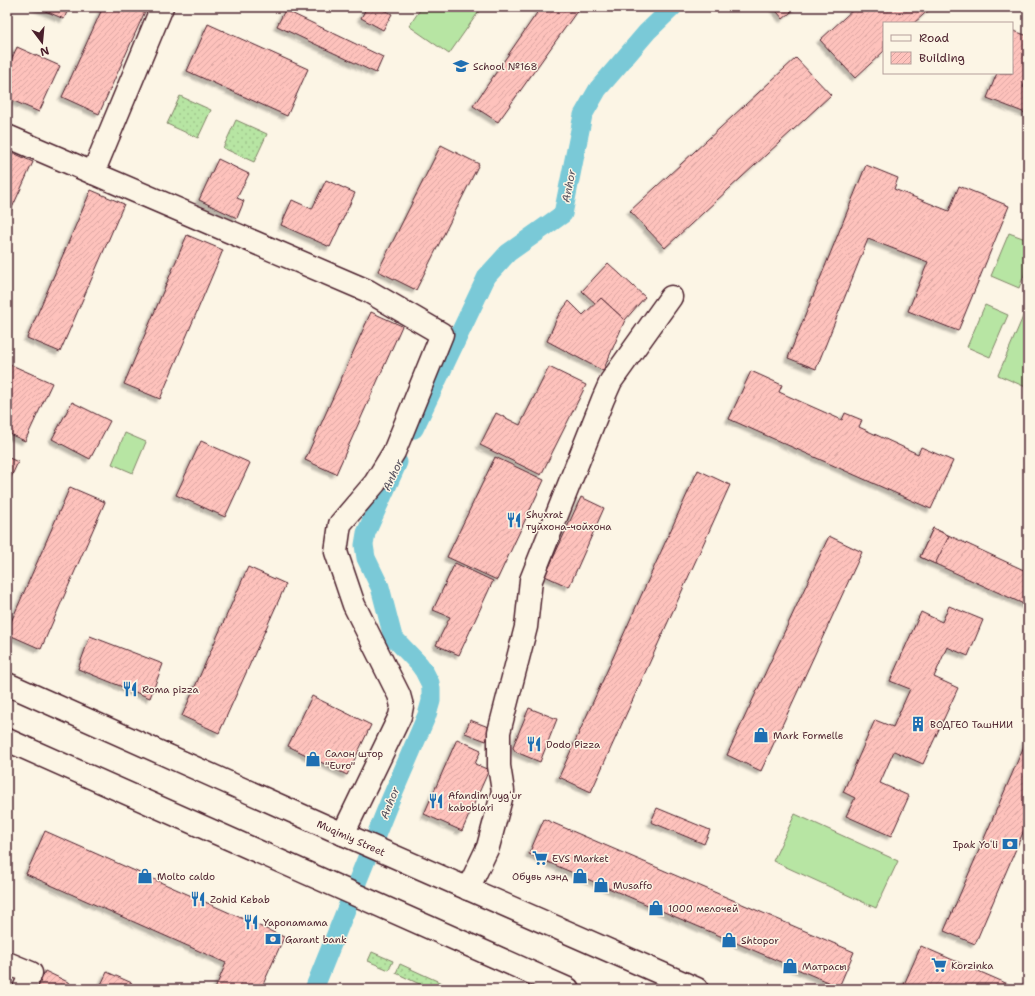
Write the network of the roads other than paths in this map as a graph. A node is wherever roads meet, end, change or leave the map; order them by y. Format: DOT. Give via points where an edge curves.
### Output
graph roads {
  1 [pos="162,7"];
  2 [pos="7,136"];
  3 [pos="93,173"];
  4 [pos="671,297"];
  5 [pos="7,684"];
  6 [pos="7,740"];
  7 [pos="348,836"];
  8 [pos="468,889"];
  9 [pos="7,963"];
  10 [pos="24,989"];
  11 [pos="568,989"];
  12 [pos="697,989"];
  1 -- 3 [label="street"];
  2 -- 3 [label="street"];
  3 -- 7 [label="street" via="368,291 442,334 387,466 375,484 340,524 336,552 339,563 354,605 399,695 402,706"];
  4 -- 8 [label="street" via="612,381 603,399 531,580 526,627 499,732 499,766 503,791 488,847"];
  5 -- 7 [label="street, Muqimiy Street"];
  6 -- 11 [label="street"];
  7 -- 8 [label="street, Muqimiy Street"];
  8 -- 12 [label="street, Muqimiy Street"];
  9 -- 10 [label="street" via="32,973"];
}
